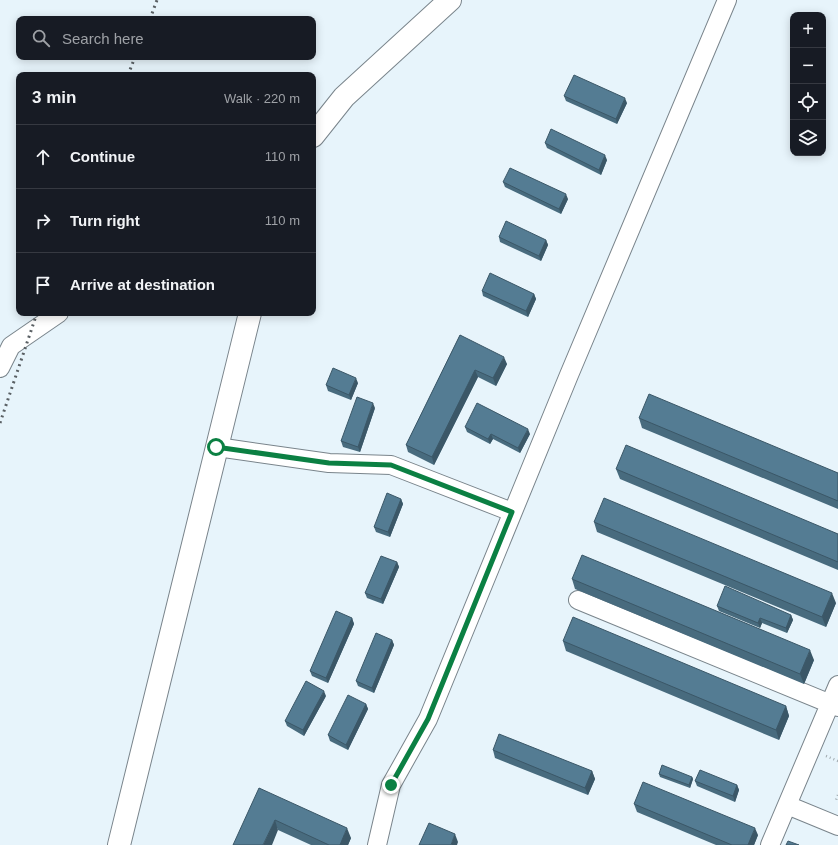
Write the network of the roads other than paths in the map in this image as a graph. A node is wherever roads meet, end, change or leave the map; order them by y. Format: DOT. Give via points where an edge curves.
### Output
graph roads {
  1 [pos="450,0"];
  2 [pos="727,0"];
  3 [pos="316,132"];
  4 [pos="55,316"];
  5 [pos="249,316"];
  6 [pos="0,368"];
  7 [pos="216,447"];
  8 [pos="512,512"];
  9 [pos="578,600"];
  10 [pos="838,685"];
  11 [pos="834,706"];
  12 [pos="787,804"];
  13 [pos="838,826"];
  14 [pos="119,845"];
  15 [pos="377,845"];
  16 [pos="770,845"];
  1 -- 3 [label="street" via="344,97"];
  2 -- 8 [label="street"];
  4 -- 6 [label="street" via="11,346"];
  5 -- 7 [label="street"];
  7 -- 8 [label="street" via="329,463 391,465"];
  7 -- 14 [label="street"];
  8 -- 15 [label="street" via="428,719 391,785"];
  9 -- 11 [label="street"];
  10 -- 11 [label="street"];
  11 -- 12 [label="street"];
  12 -- 13 [label="street"];
  12 -- 16 [label="street"];
}
